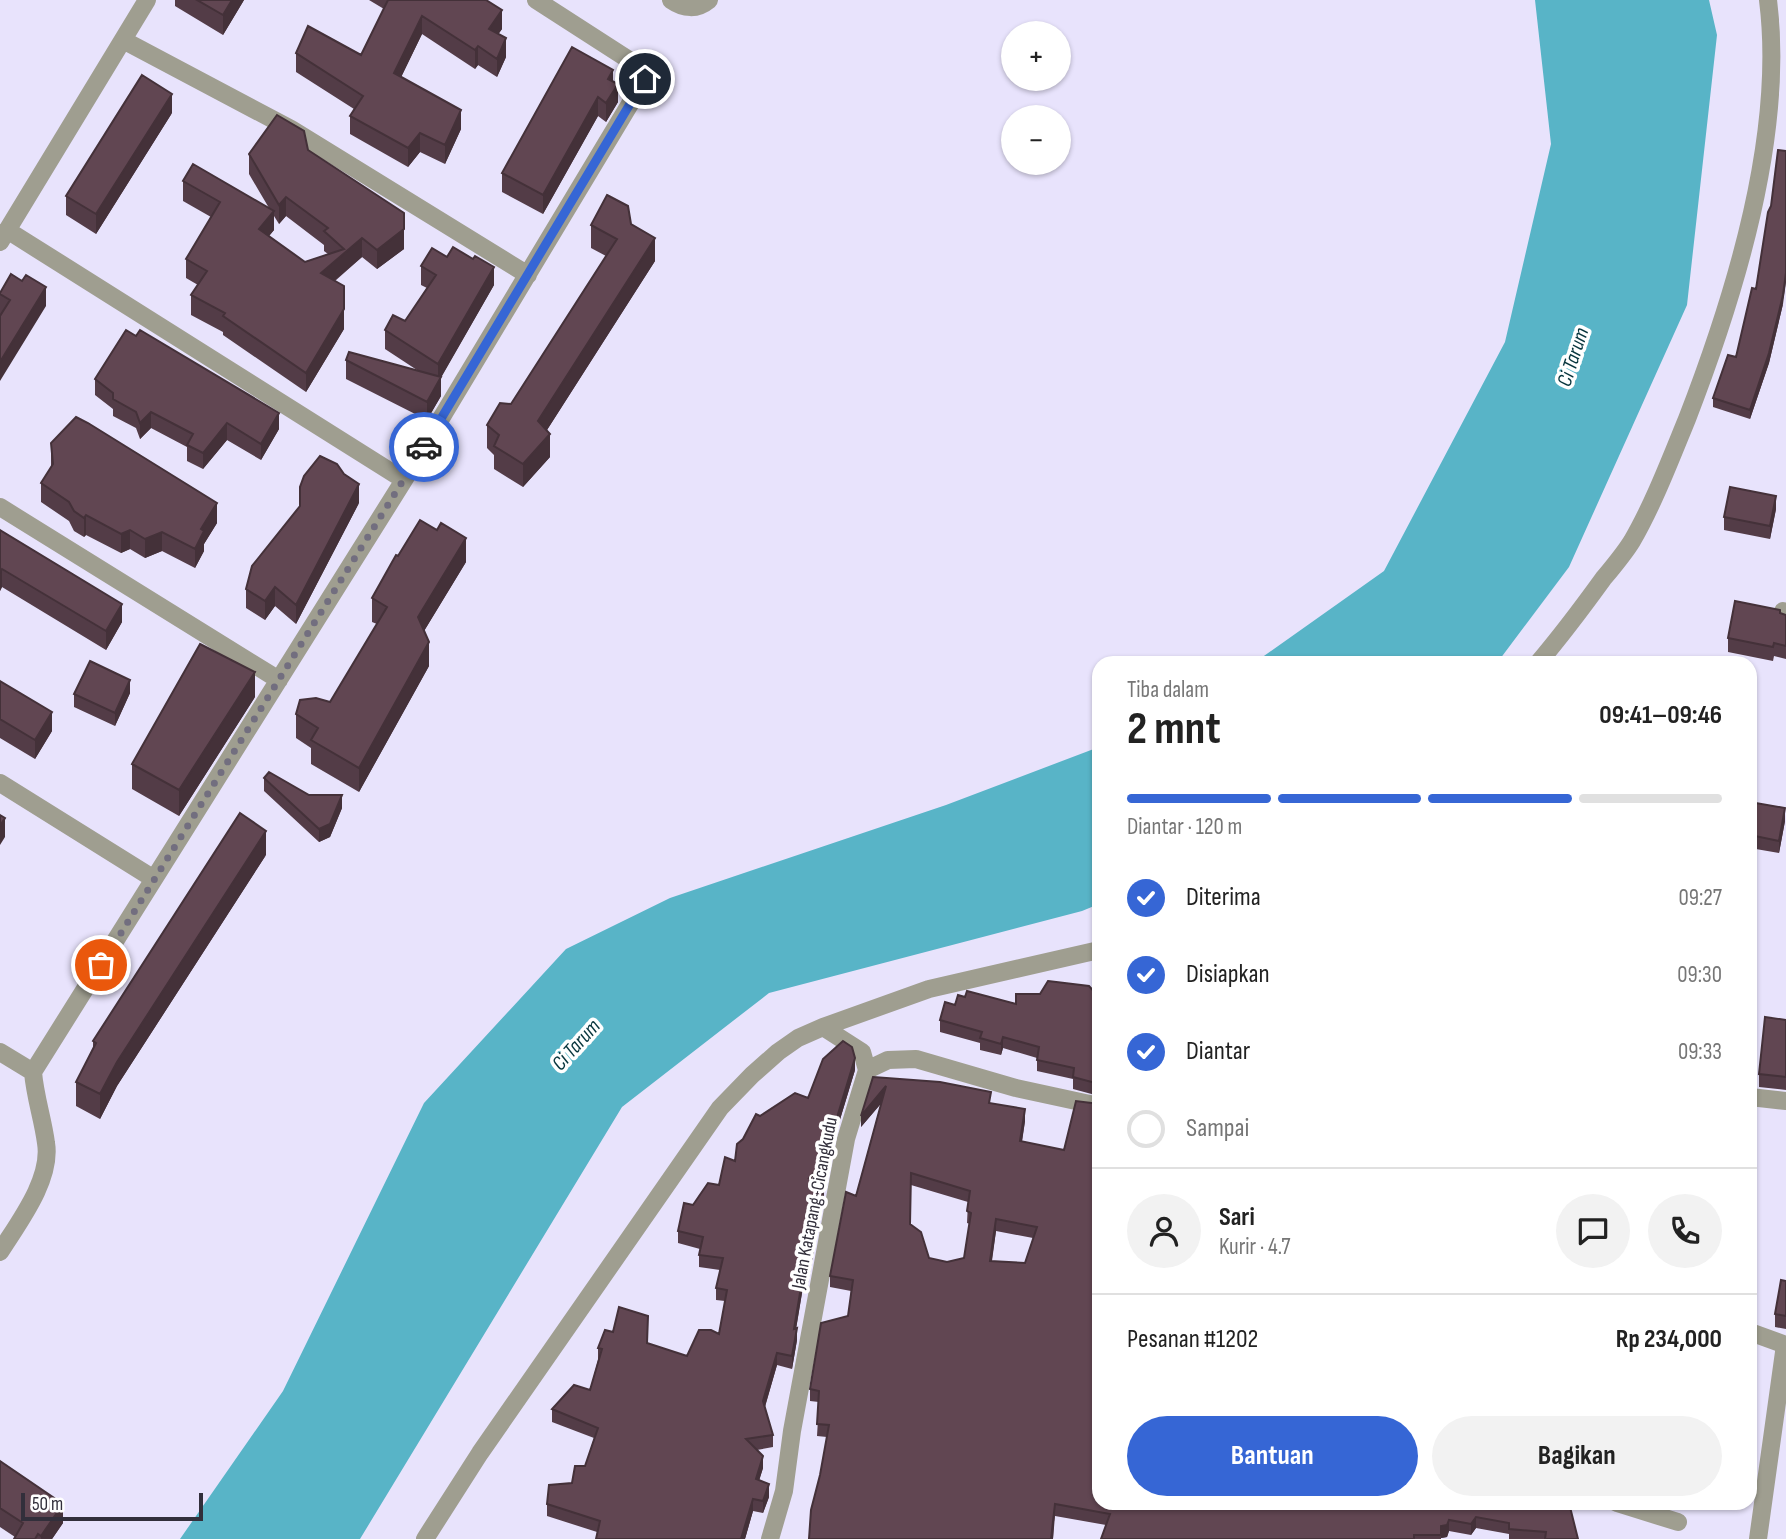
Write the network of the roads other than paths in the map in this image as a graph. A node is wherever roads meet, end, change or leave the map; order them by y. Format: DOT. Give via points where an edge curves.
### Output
graph roads {
  1 [pos="147,0"];
  2 [pos="536,0"];
  3 [pos="671,0"];
  4 [pos="709,0"];
  5 [pos="1768,0"];
  6 [pos="123,40"];
  7 [pos="4,236"];
  8 [pos="528,275"];
  9 [pos="404,480"];
  10 [pos="0,507"];
  11 [pos="1544,656"];
  12 [pos="279,680"];
  13 [pos="0,782"];
  14 [pos="155,879"];
  15 [pos="1092,952"];
  16 [pos="823,1027"];
  17 [pos="0,1052"];
  18 [pos="867,1070"];
  19 [pos="33,1072"];
  20 [pos="1757,1098"];
  21 [pos="1786,1101"];
  22 [pos="1092,1104"];
  23 [pos="0,1252"];
  24 [pos="1757,1335"];
  25 [pos="1786,1345"];
  26 [pos="1639,1510"];
  27 [pos="1678,1522"];
  28 [pos="425,1539"];
  29 [pos="770,1539"];
  30 [pos="1758,1539"];
  1 -- 6 [label="street"];
  2 -- 8 [label="street" via="640,67 645,79"];
  3 -- 4 [label="street" via="689,8"];
  5 -- 11 [label="street" via="1769,109 1761,161 1741,257 1700,385 1632,541"];
  6 -- 7 [label="street"];
  6 -- 8 [label="street" via="291,129"];
  7 -- 9 [label="street"];
  8 -- 9 [label="street"];
  9 -- 12 [label="street"];
  10 -- 12 [label="street"];
  12 -- 14 [label="street"];
  13 -- 14 [label="street"];
  14 -- 19 [label="street"];
  15 -- 16 [label="street" via="929,989"];
  16 -- 18 [label="street" via="862,1052"];
  16 -- 28 [label="street" via="778,1052 720,1108"];
  17 -- 19 [label="street"];
  18 -- 22 [label="street" via="888,1060 916,1059"];
  18 -- 29 [label="street, Jalan Katapang-Cicangkudu" via="845,1139 784,1491"];
  19 -- 23 [label="street" via="47,1167"];
  20 -- 21 [label="street"];
  24 -- 25 [label="street"];
  25 -- 30 [label="street"];
  26 -- 27 [label="street"];
}
